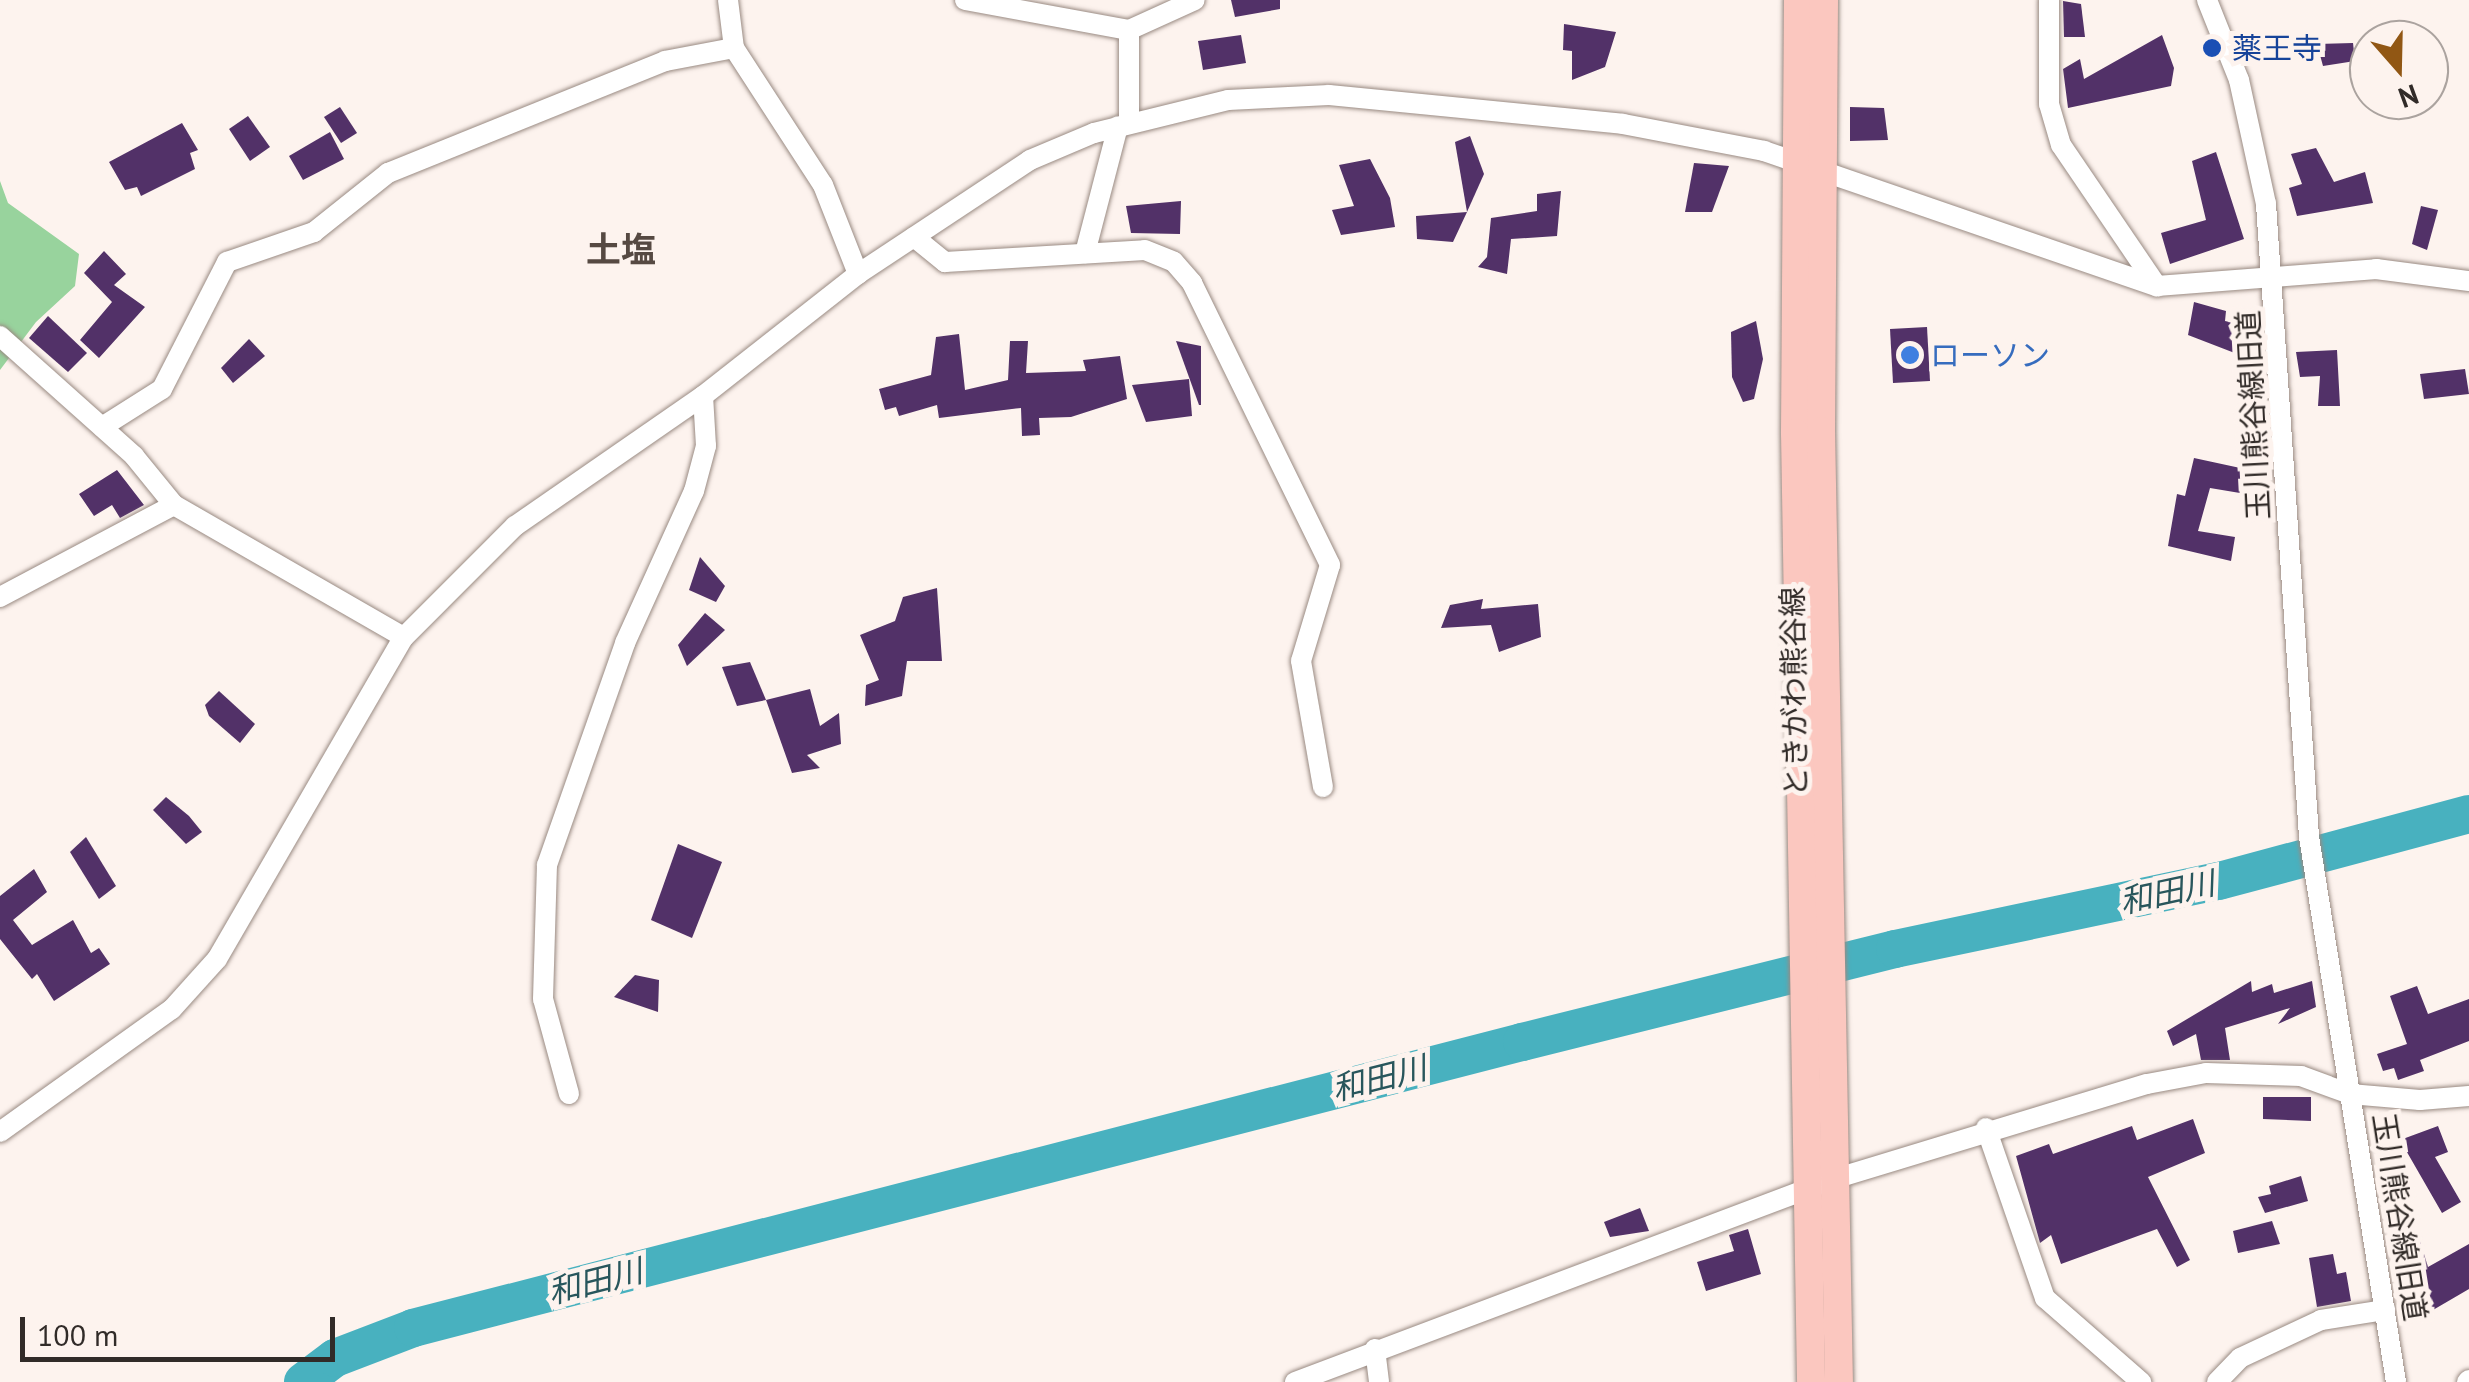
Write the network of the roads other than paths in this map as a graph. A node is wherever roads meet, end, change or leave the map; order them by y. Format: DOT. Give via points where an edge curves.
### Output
graph roads {
  1 [pos="728,0"];
  2 [pos="965,0"];
  3 [pos="1196,0"];
  4 [pos="1798,0"];
  5 [pos="1824,0"];
  6 [pos="2050,0"];
  7 [pos="2207,0"];
  8 [pos="1128,30"];
  9 [pos="734,48"];
  10 [pos="1124,124"];
  11 [pos="1807,166"];
  12 [pos="914,237"];
  13 [pos="1086,254"];
  14 [pos="858,274"];
  15 [pos="2469,281"];
  16 [pos="2276,282"];
  17 [pos="2156,286"];
  18 [pos="0,336"];
  19 [pos="704,396"];
  20 [pos="102,427"];
  21 [pos="174,505"];
  22 [pos="0,597"];
  23 [pos="404,636"];
  24 [pos="1323,786"];
  25 [pos="1818,1047"];
  26 [pos="569,1094"];
  27 [pos="2350,1094"];
  28 [pos="2469,1096"];
  29 [pos="1986,1128"];
  30 [pos="0,1132"];
  31 [pos="1821,1184"];
  32 [pos="2385,1310"];
  33 [pos="1375,1349"];
  34 [pos="1295,1382"];
  35 [pos="1380,1382"];
  36 [pos="1811,1382"];
  37 [pos="1839,1382"];
  38 [pos="2140,1382"];
  39 [pos="2218,1382"];
  40 [pos="2396,1382"];
  1 -- 9 [label="street"];
  2 -- 8 [label="street"];
  3 -- 8 [label="street"];
  4 -- 11 [label="main road, ときがわ熊谷線"];
  5 -- 11 [label="main road, ときがわ熊谷線"];
  6 -- 17 [label="street" via="2049,104 2062,145"];
  7 -- 16 [label="street, 玉川熊谷線旧道" via="2255,144"];
  8 -- 10 [label="street"];
  9 -- 14 [label="street" via="823,185"];
  9 -- 20 [label="street" via="665,60 388,173 314,232 227,262 162,389"];
  10 -- 11 [label="street" via="1228,100 1328,95 1624,124"];
  10 -- 12 [label="street" via="1030,160"];
  10 -- 13 [label="street"];
  11 -- 17 [label="street"];
  11 -- 25 [label="main road, ときがわ熊谷線" via="1830,887"];
  11 -- 25 [label="main road, ときがわ熊谷線" via="1802,894"];
  12 -- 13 [label="street" via="946,262"];
  12 -- 14 [label="street"];
  13 -- 24 [label="street" via="1145,250 1174,262 1192,283 1330,565 1301,660"];
  14 -- 19 [label="street"];
  15 -- 16 [label="street" via="2376,270"];
  16 -- 17 [label="street"];
  16 -- 27 [label="street, 玉川熊谷線旧道" via="2309,837"];
  18 -- 20 [label="street"];
  19 -- 23 [label="street" via="515,526"];
  19 -- 26 [label="street" via="707,434 694,491 624,643 547,865 543,999"];
  20 -- 21 [label="street"];
  21 -- 22 [label="street"];
  21 -- 23 [label="street"];
  23 -- 30 [label="street" via="217,959 172,1009"];
  25 -- 31 [label="main road, ときがわ熊谷線"];
  27 -- 28 [label="street"];
  27 -- 29 [label="street" via="2301,1076 2206,1074"];
  27 -- 32 [label="street, 玉川熊谷線旧道"];
  29 -- 31 [label="street"];
  29 -- 38 [label="street" via="2046,1298"];
  31 -- 33 [label="street"];
  31 -- 36 [label="main road, ときがわ熊谷線"];
  31 -- 37 [label="main road, ときがわ熊谷線"];
  32 -- 39 [label="street" via="2321,1320 2240,1358"];
  32 -- 40 [label="street, 玉川熊谷線旧道"];
  33 -- 34 [label="street"];
  33 -- 35 [label="street"];
}
